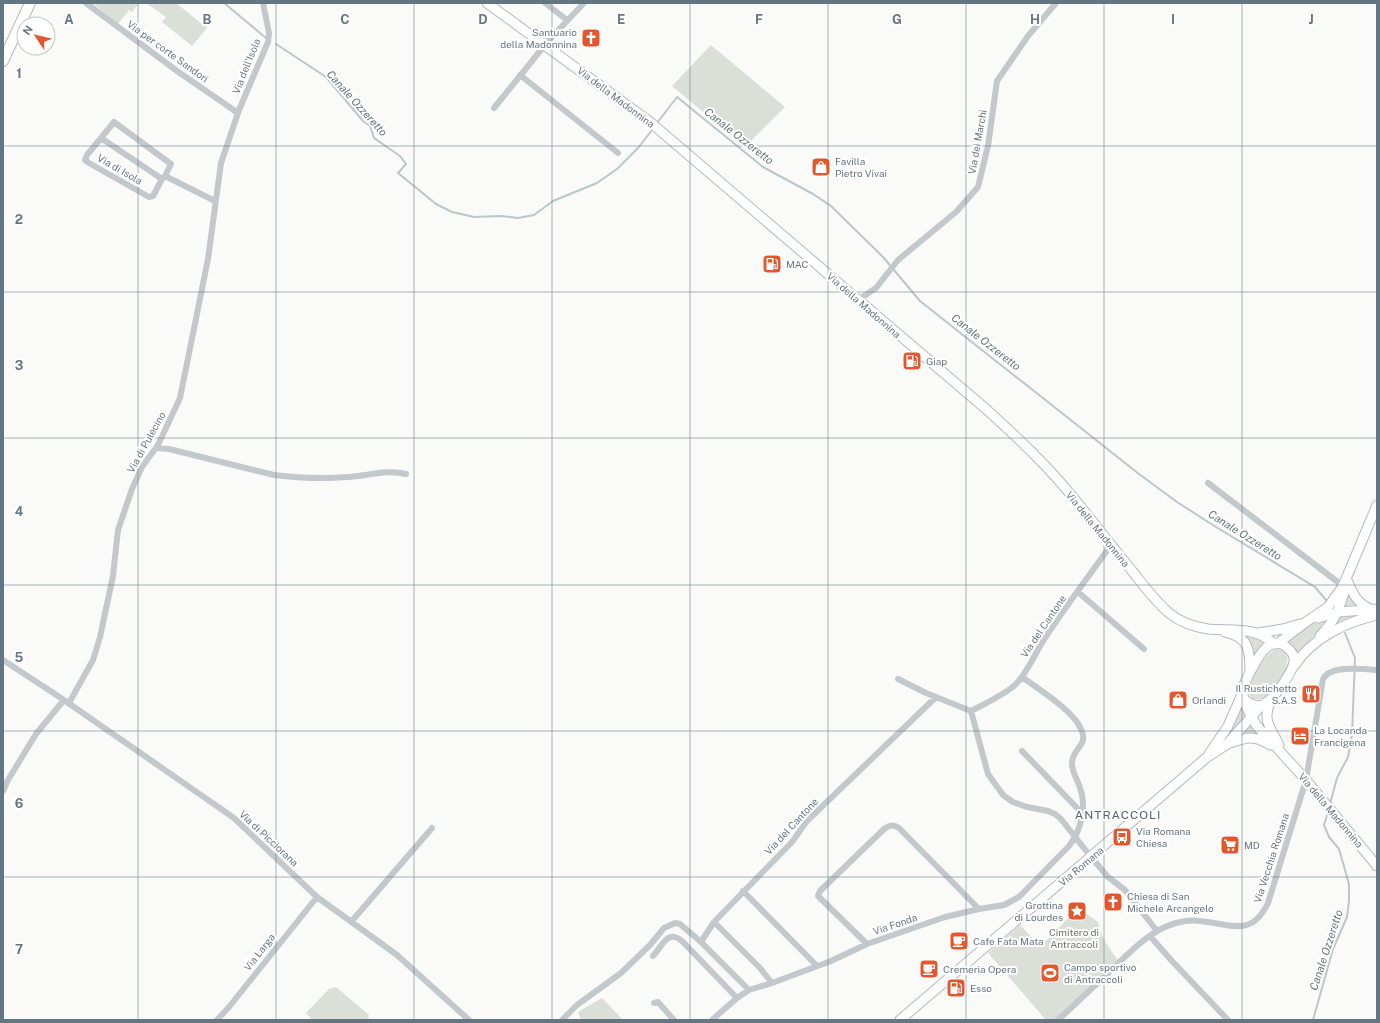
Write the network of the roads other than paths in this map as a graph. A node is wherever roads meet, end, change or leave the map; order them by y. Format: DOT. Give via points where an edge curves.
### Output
graph roads {
  1 [pos="30,3"];
  2 [pos="86,3"];
  3 [pos="263,3"];
  4 [pos="487,3"];
  5 [pos="544,3"];
  6 [pos="584,3"];
  7 [pos="1056,3"];
  8 [pos="567,20"];
  9 [pos="545,44"];
  10 [pos="3,61"];
  11 [pos="520,75"];
  12 [pos="494,108"];
  13 [pos="238,113"];
  14 [pos="101,138"];
  15 [pos="618,153"];
  16 [pos="164,177"];
  17 [pos="215,201"];
  18 [pos="858,300"];
  19 [pos="156,448"];
  20 [pos="406,474"];
  21 [pos="1208,483"];
  22 [pos="1377,505"];
  23 [pos="1110,545"];
  24 [pos="1345,584"];
  25 [pos="1078,592"];
  26 [pos="1375,611"];
  27 [pos="1339,612"];
  28 [pos="1306,622"];
  29 [pos="1214,629"];
  30 [pos="1258,634"];
  31 [pos="1275,644"];
  32 [pos="1310,648"];
  33 [pos="1144,649"];
  34 [pos="3,660"];
  35 [pos="1293,667"];
  36 [pos="1377,670"];
  37 [pos="1250,674"];
  38 [pos="1022,677"];
  39 [pos="898,679"];
  40 [pos="1244,696"];
  41 [pos="936,697"];
  42 [pos="1272,698"];
  43 [pos="66,702"];
  44 [pos="1262,705"];
  45 [pos="971,711"];
  46 [pos="1251,717"];
  47 [pos="1226,745"];
  48 [pos="1022,751"];
  49 [pos="1284,755"];
  50 [pos="1206,758"];
  51 [pos="1306,780"];
  52 [pos="3,791"];
  53 [pos="1082,813"];
  54 [pos="432,828"];
  55 [pos="1075,838"];
  56 [pos="1091,857"];
  57 [pos="1377,866"];
  58 [pos="743,891"];
  59 [pos="317,896"];
  60 [pos="979,909"];
  61 [pos="351,922"];
  62 [pos="714,922"];
  63 [pos="1157,931"];
  64 [pos="1150,936"];
  65 [pos="701,942"];
  66 [pos="867,944"];
  67 [pos="653,956"];
  68 [pos="817,966"];
  69 [pos="772,983"];
  70 [pos="749,990"];
  71 [pos="738,998"];
  72 [pos="654,1003"];
  73 [pos="217,1020"];
  74 [pos="469,1020"];
  75 [pos="562,1020"];
  76 [pos="674,1020"];
  77 [pos="712,1020"];
  78 [pos="900,1020"];
  79 [pos="1058,1020"];
  80 [pos="1228,1020"];
  1 -- 10 [label="main road"];
  2 -- 13 [label="street, Via per corte Sandori"];
  3 -- 13 [label="street, Via dell'Isola" via="269,33 268,42"];
  4 -- 9 [label="street, Via della Madonnina"];
  5 -- 8 [label="street"];
  6 -- 8 [label="street"];
  7 -- 18 [label="street, Via dei Marchi" via="1028,36 997,81 988,146 978,187 956,212 904,254 876,288"];
  8 -- 9 [label="street"];
  9 -- 11 [label="street"];
  9 -- 18 [label="street, Via della Madonnina" via="650,122"];
  11 -- 12 [label="street"];
  11 -- 15 [label="street"];
  13 -- 17 [label="street, Via di Pulecino" via="222,163"];
  14 -- 16 [label="street, Via di Isola"];
  14 -- 16 [label="street, Via di Isola" via="114,122 172,164"];
  14 -- 16 [label="street, Via di Isola" via="87,155 85,160 88,163 149,198 153,196"];
  16 -- 17 [label="street, Via di Isola"];
  17 -- 19 [label="street, Via di Pulecino" via="208,259 180,398"];
  18 -- 23 [label="street, Via della Madonnina" via="1022,441 1075,499"];
  19 -- 20 [label="street" via="281,476 347,477 398,472"];
  19 -- 43 [label="street, Via di Pulecino" via="142,467 132,488 118,530 113,576 93,660"];
  21 -- 24 [label="street"];
  22 -- 24 [label="street"];
  23 -- 25 [label="street, Via del Cantone"];
  23 -- 29 [label="street, Via della Madonnina" via="1169,613 1186,624"];
  24 -- 26 [label="street" via="1359,603"];
  24 -- 27 [label="street"];
  24 -- 28 [label="street" via="1328,608"];
  25 -- 33 [label="street"];
  25 -- 38 [label="street, Via del Cantone" via="1045,638"];
  26 -- 27 [label="street"];
  26 -- 32 [label="street" via="1324,637"];
  27 -- 28 [label="street"];
  27 -- 32 [label="street"];
  28 -- 30 [label="street"];
  28 -- 31 [label="street"];
  29 -- 30 [label="street" via="1237,629"];
  29 -- 37 [label="street" via="1239,636 1244,641 1250,655"];
  30 -- 31 [label="street"];
  31 -- 35 [label="street" via="1281,644 1292,652"];
  31 -- 37 [label="street" via="1261,653"];
  32 -- 35 [label="street" via="1299,657"];
  34 -- 43 [label="street, Via di Picciorana"];
  35 -- 42 [label="street"];
  36 -- 51 [label="street, Via Vecchia Romana" via="1348,669 1326,675 1322,685"];
  37 -- 40 [label="street"];
  38 -- 45 [label="street, Via del Cantone" via="1011,688"];
  38 -- 53 [label="street, Via Fonda" via="1076,719 1084,734 1084,740 1072,761 1072,768 1082,794"];
  39 -- 41 [label="street"];
  40 -- 44 [label="street" via="1251,704"];
  40 -- 46 [label="street"];
  40 -- 50 [label="street" via="1228,726"];
  41 -- 45 [label="street"];
  41 -- 58 [label="street, Via del Cantone" via="807,821 792,842"];
  42 -- 44 [label="street"];
  42 -- 49 [label="street" via="1266,712 1267,724"];
  43 -- 52 [label="street, Via di Pulecino" via="36,734"];
  43 -- 59 [label="street, Via di Picciorana" via="234,818"];
  44 -- 46 [label="street"];
  45 -- 55 [label="street" via="988,774 1003,795 1020,805 1056,814 1065,822"];
  46 -- 47 [label="street"];
  46 -- 49 [label="street"];
  47 -- 49 [label="street" via="1245,738 1260,738"];
  47 -- 50 [label="street"];
  48 -- 53 [label="street"];
  49 -- 51 [label="street, Via della Madonnina"];
  50 -- 56 [label="street, Via Romana"];
  51 -- 57 [label="street, Via della Madonnina"];
  51 -- 63 [label="street, Via Vecchia Romana" via="1264,911 1253,923 1232,927 1192,920"];
  53 -- 55 [label="street, Via Fonda"];
  54 -- 61 [label="street"];
  55 -- 56 [label="street"];
  55 -- 60 [label="street, Via Fonda" via="1019,897 1004,905"];
  56 -- 63 [label="street" via="1108,877 1125,890"];
  56 -- 78 [label="street, Via Romana"];
  58 -- 62 [label="street, Via del Cantone"];
  58 -- 68 [label="street"];
  59 -- 61 [label="street, Via di Picciorana"];
  59 -- 73 [label="street, Via Larga"];
  60 -- 66 [label="street, Via Fonda" via="945,917"];
  60 -- 66 [label="street" via="899,828 889,825 820,891 818,896"];
  61 -- 74 [label="street, Via di Picciorana" via="407,963"];
  62 -- 65 [label="street, Via del Cantone"];
  62 -- 69 [label="street"];
  63 -- 64 [label="street, Via Vecchia Romana"];
  64 -- 79 [label="street, Via Vecchia Romana"];
  64 -- 80 [label="street"];
  65 -- 70 [label="street"];
  65 -- 75 [label="street" via="680,924 670,924 621,973 577,1005"];
  66 -- 68 [label="street, Via Fonda"];
  67 -- 71 [label="street" via="668,937 676,936"];
  68 -- 69 [label="street, Via Fonda"];
  69 -- 70 [label="street, Via Fonda"];
  70 -- 71 [label="street, Via Fonda"];
  71 -- 77 [label="street, Via Fonda"];
  72 -- 76 [label="street" via="658,1002"];
}
